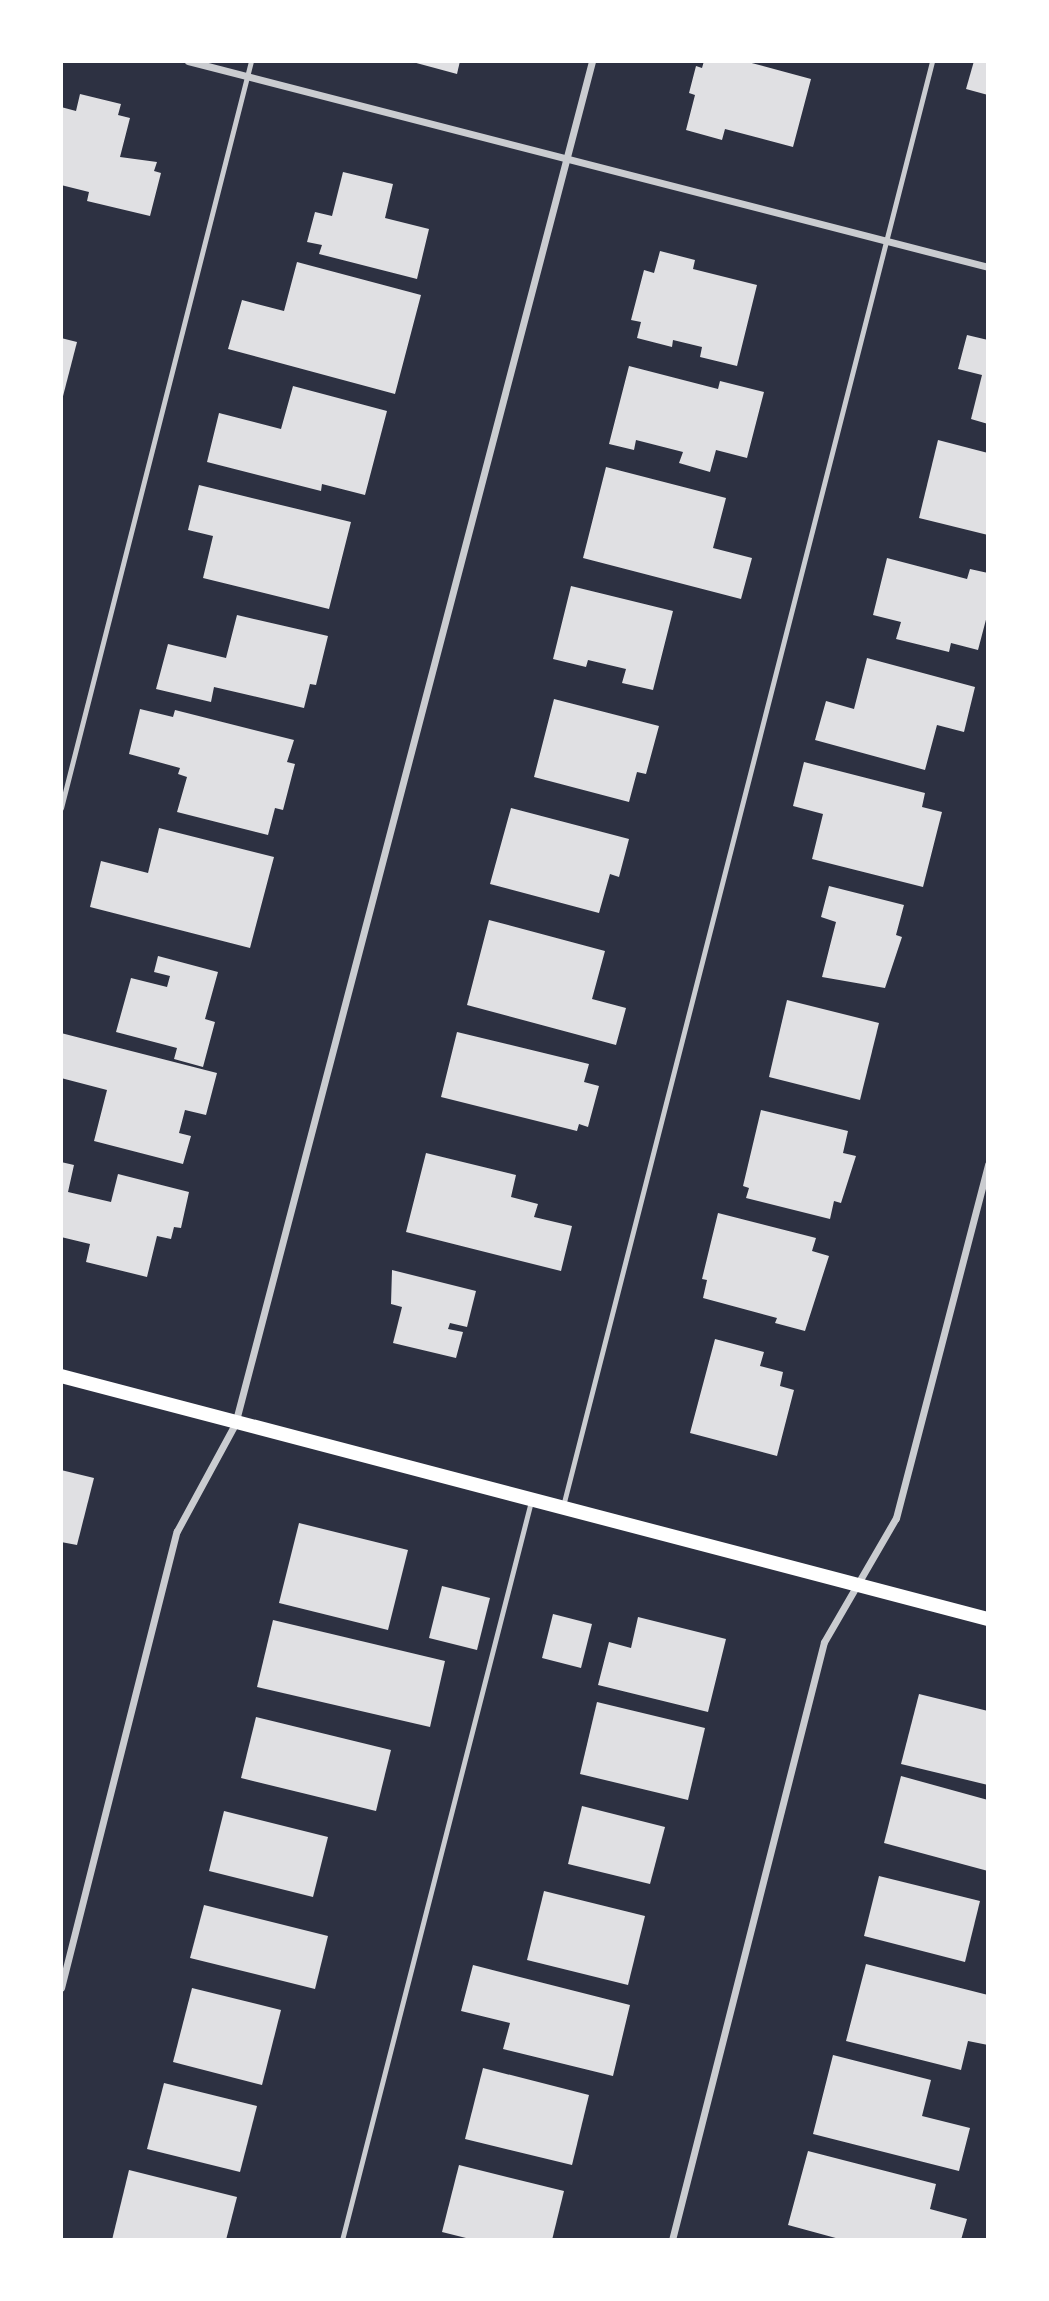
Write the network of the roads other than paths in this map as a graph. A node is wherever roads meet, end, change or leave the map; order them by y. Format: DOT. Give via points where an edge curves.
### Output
graph roads {
  1 [pos="188,61"];
  2 [pos="251,61"];
  3 [pos="592,61"];
  4 [pos="932,61"];
  5 [pos="247,77"];
  6 [pos="567,159"];
  7 [pos="886,241"];
  8 [pos="988,267"];
  9 [pos="61,808"];
  10 [pos="988,1164"];
  11 [pos="61,1376"];
  12 [pos="235,1424"];
  13 [pos="531,1501"];
  14 [pos="563,1509"];
  15 [pos="858,1585"];
  16 [pos="988,1619"];
  17 [pos="61,1988"];
  18 [pos="342,2240"];
  19 [pos="672,2240"];
  1 -- 5 [label="street"];
  2 -- 5 [label="lane"];
  3 -- 6 [label="street"];
  4 -- 7 [label="lane"];
  5 -- 6 [label="street"];
  5 -- 9 [label="lane"];
  6 -- 7 [label="street"];
  6 -- 12 [label="street"];
  7 -- 8 [label="street"];
  7 -- 14 [label="lane"];
  10 -- 15 [label="street" via="896,1518"];
  11 -- 12 [label="main road"];
  12 -- 13 [label="main road"];
  12 -- 17 [label="street" via="177,1531"];
  13 -- 14 [label="main road"];
  13 -- 18 [label="lane"];
  14 -- 15 [label="main road"];
  15 -- 16 [label="main road"];
  15 -- 19 [label="street" via="824,1642"];
}
